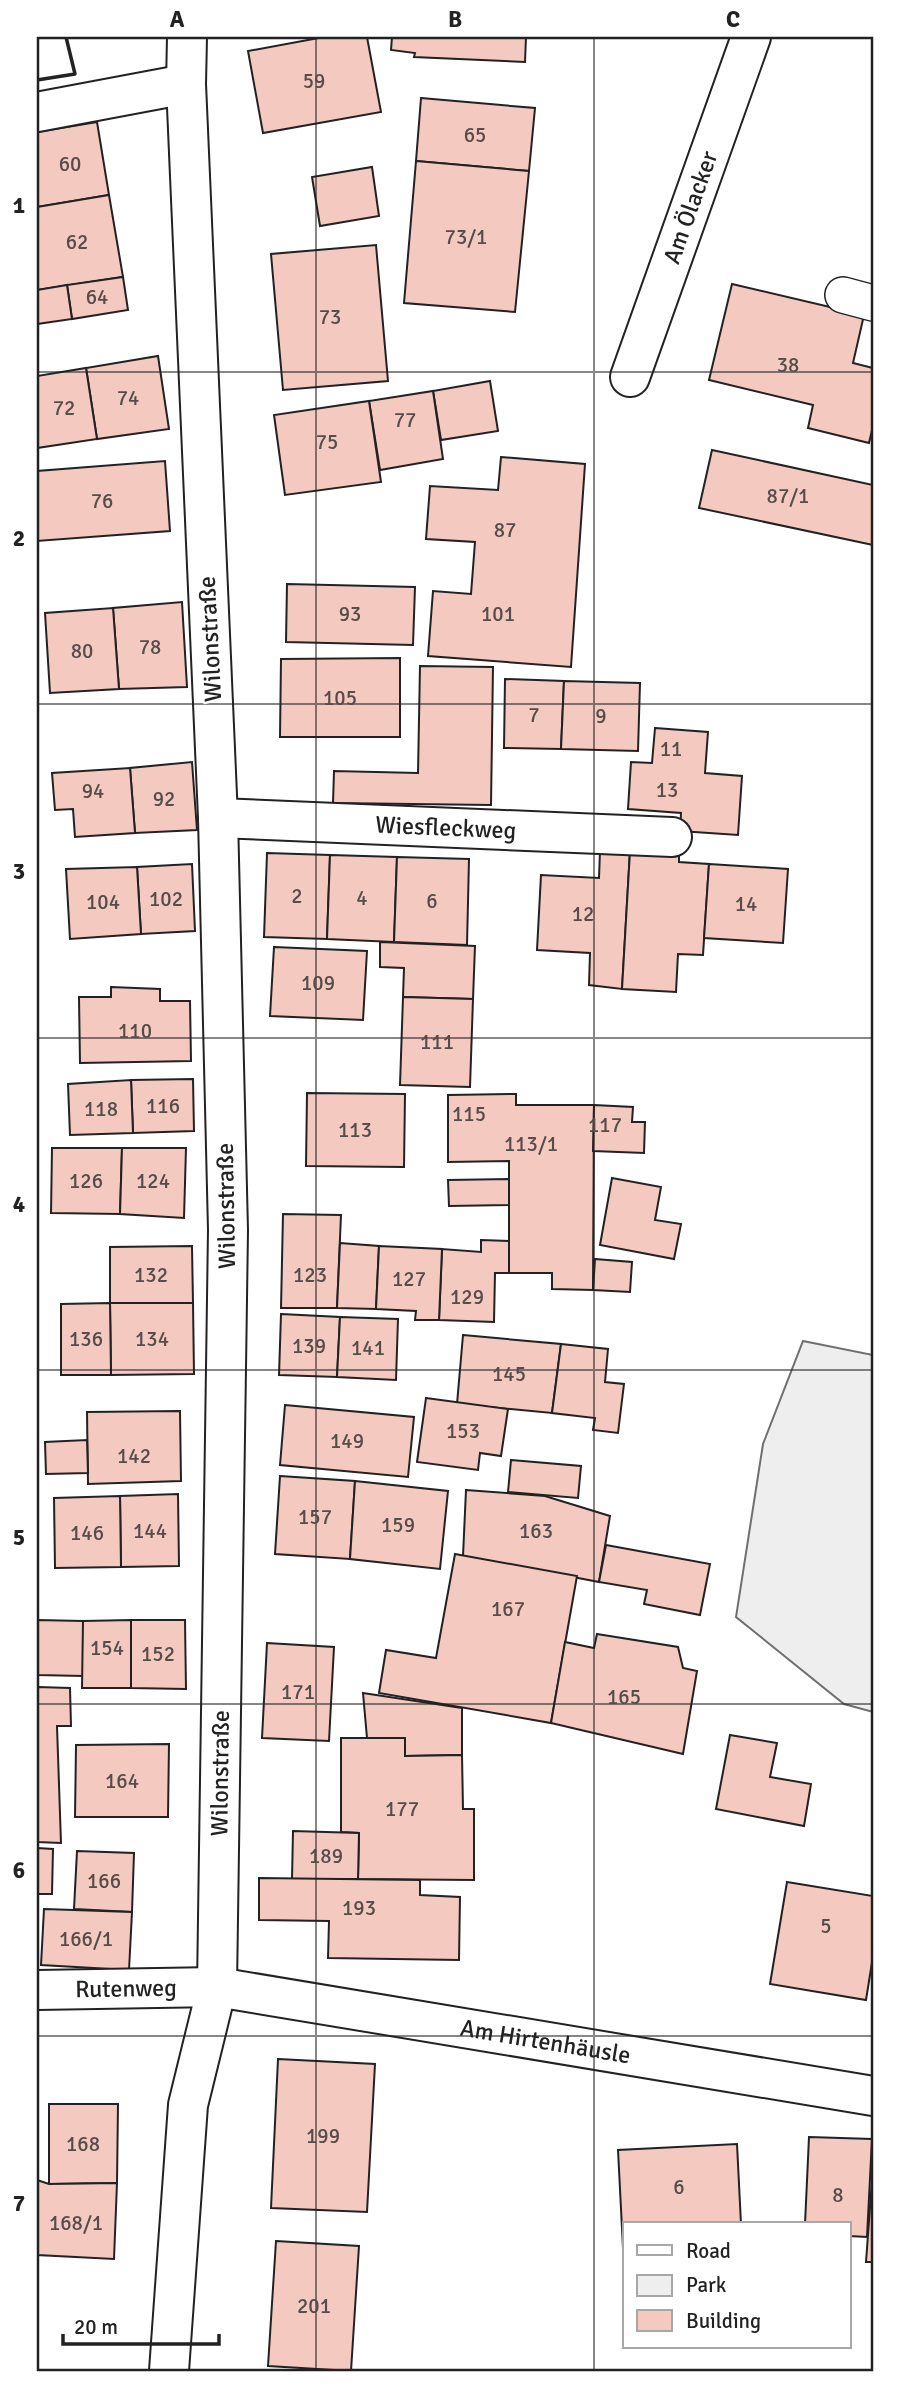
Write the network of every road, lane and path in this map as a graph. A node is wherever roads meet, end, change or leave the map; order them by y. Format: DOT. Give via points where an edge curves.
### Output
graph roads {
  1 [pos="187,37"];
  2 [pos="751,37"];
  3 [pos="186,84"];
  4 [pos="37,112"];
  5 [pos="630,377"];
  6 [pos="218,818"];
  7 [pos="672,838"];
  8 [pos="217,1987"];
  9 [pos="37,1990"];
  10 [pos="873,2096"];
  11 [pos="169,2371"];
  1 -- 3 [label="street, Wilonstraße"];
  2 -- 5 [label="street, Am Ölacker"];
  3 -- 4 [label="street"];
  3 -- 6 [label="street, Wilonstraße"];
  6 -- 7 [label="street, Wiesfleckweg"];
  6 -- 8 [label="street, Wilonstraße" via="228,1247"];
  8 -- 9 [label="street, Rutenweg"];
  8 -- 10 [label="street, Am Hirtenhäusle"];
  8 -- 11 [label="street, Wilonstraße" via="188,2105"];
}
